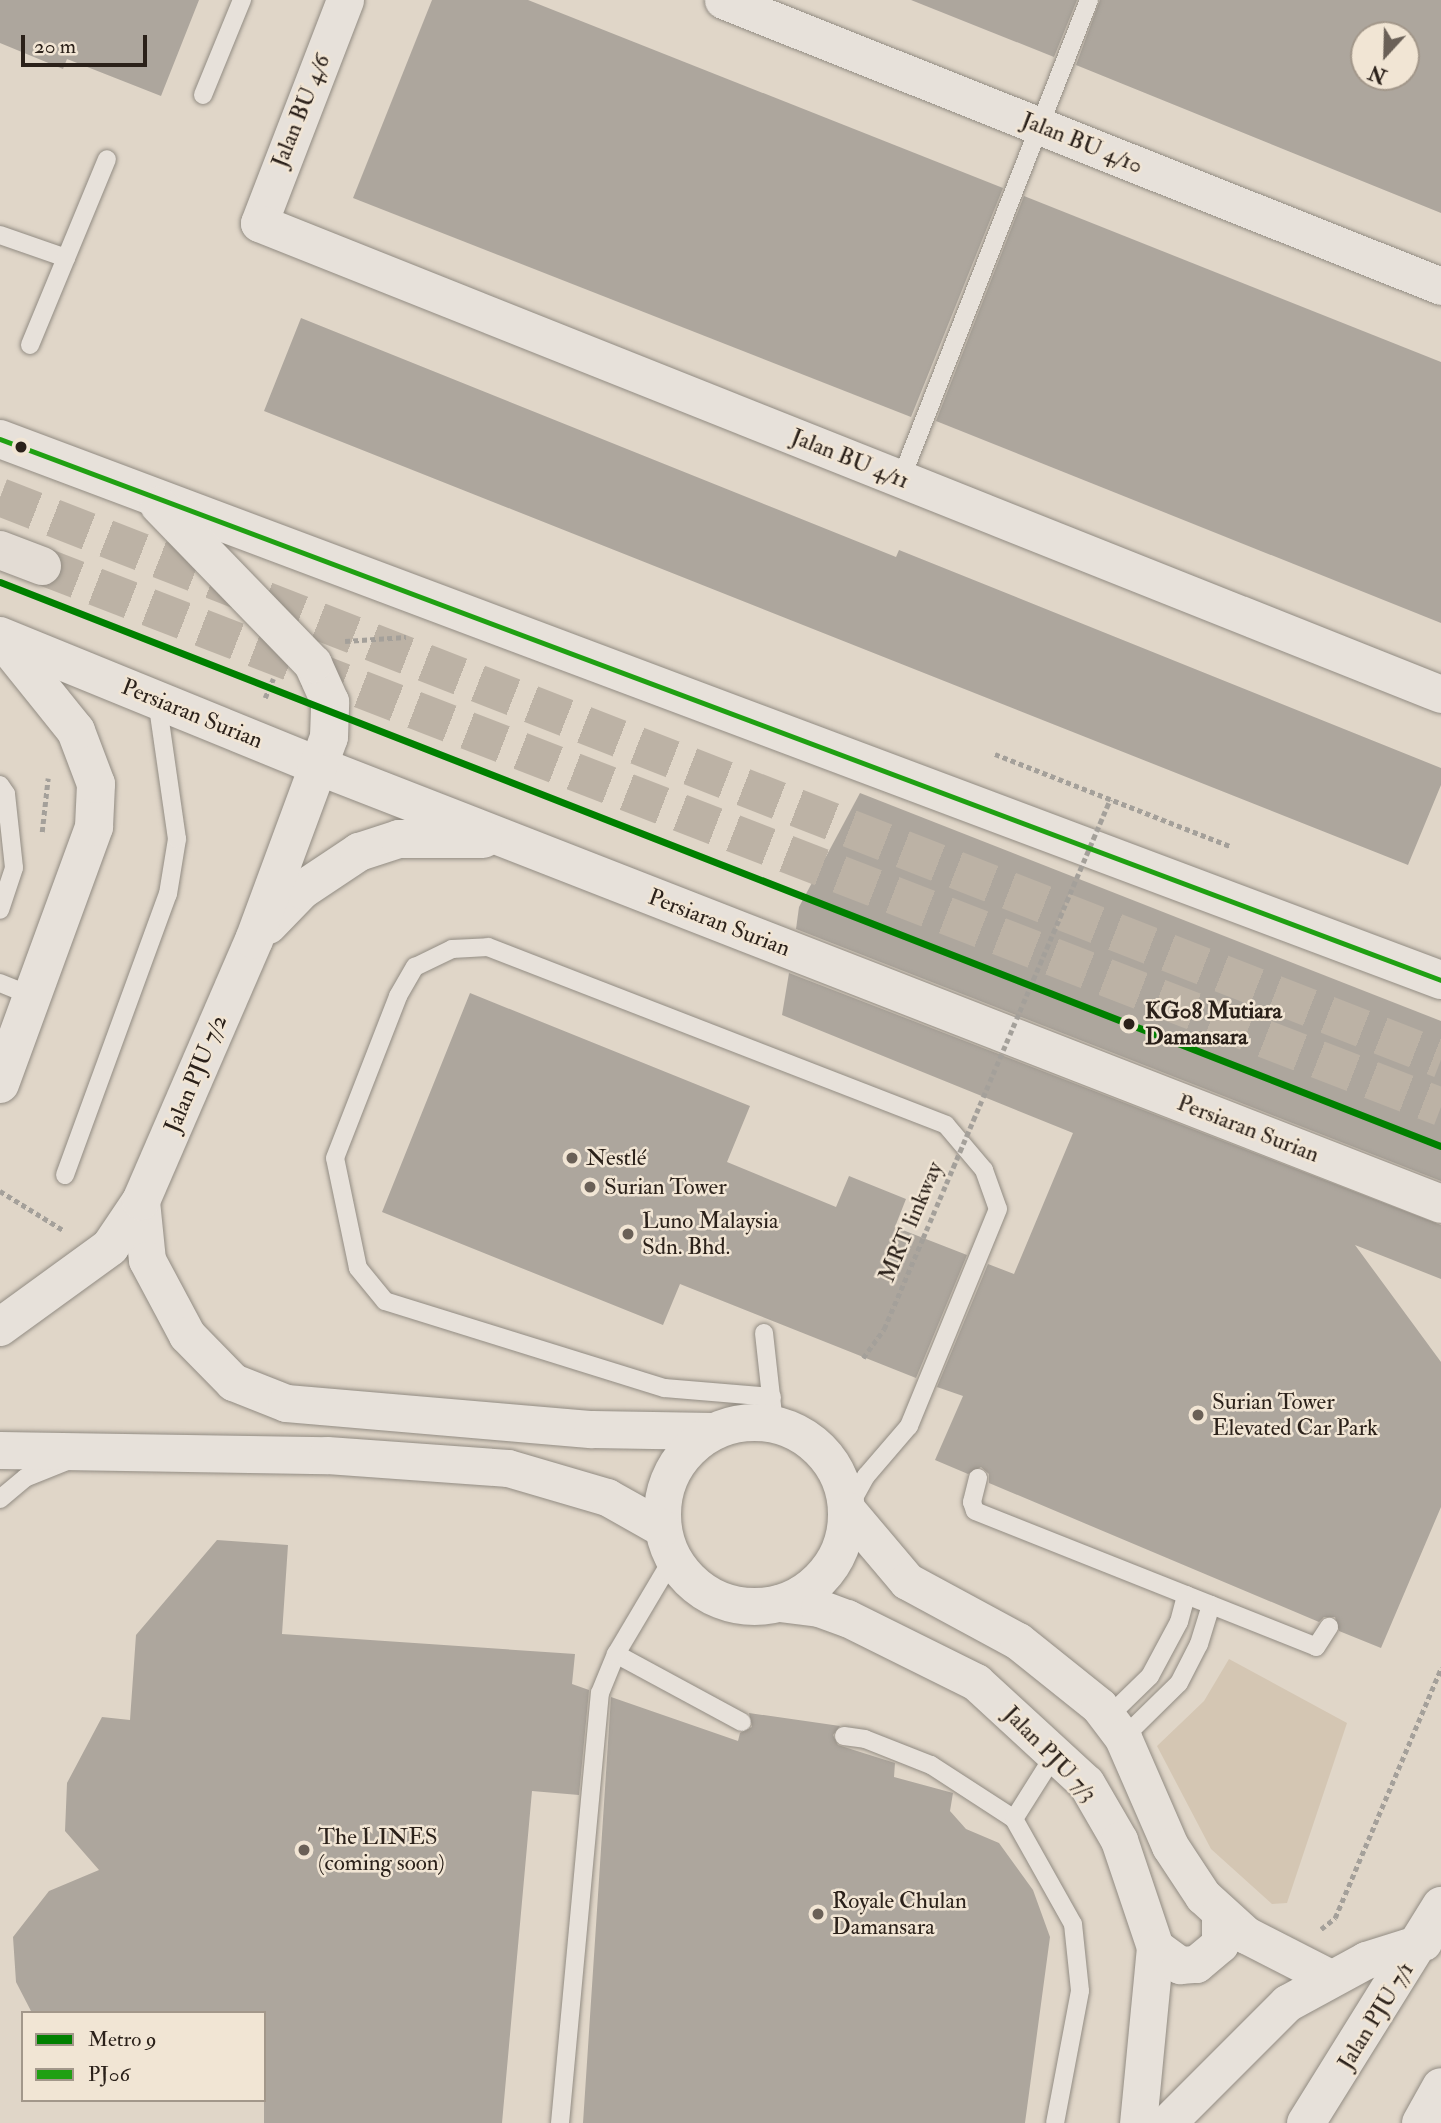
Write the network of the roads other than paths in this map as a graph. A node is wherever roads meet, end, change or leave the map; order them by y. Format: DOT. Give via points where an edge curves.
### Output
graph roads {
  1 [pos="242,0"];
  2 [pos="345,0"];
  3 [pos="723,0"];
  4 [pos="1089,0"];
  5 [pos="203,95"];
  6 [pos="1040,126"];
  7 [pos="107,159"];
  8 [pos="259,223"];
  9 [pos="0,235"];
  10 [pos="66,258"];
  11 [pos="1441,286"];
  12 [pos="30,345"];
  13 [pos="0,439"];
  14 [pos="901,479"];
  15 [pos="150,496"];
  16 [pos="0,550"];
  17 [pos="42,566"];
  18 [pos="0,637"];
  19 [pos="1441,694"];
  20 [pos="157,700"];
  21 [pos="321,767"];
  22 [pos="0,785"];
  23 [pos="503,839"];
  24 [pos="0,910"];
  25 [pos="254,940"];
  26 [pos="1441,980"];
  27 [pos="17,990"];
  28 [pos="0,1084"];
  29 [pos="65,1175"];
  30 [pos="141,1200"];
  31 [pos="1441,1204"];
  32 [pos="0,1327"];
  33 [pos="764,1333"];
  34 [pos="773,1410"];
  35 [pos="713,1431"];
  36 [pos="0,1450"];
  37 [pos="87,1453"];
  38 [pos="978,1478"];
  39 [pos="0,1499"];
  40 [pos="847,1510"];
  41 [pos="667,1543"];
  42 [pos="1186,1595"];
  43 [pos="779,1603"];
  44 [pos="1211,1605"];
  45 [pos="1329,1627"];
  46 [pos="616,1654"];
  47 [pos="742,1722"];
  48 [pos="1116,1727"];
  49 [pos="844,1736"];
  50 [pos="1055,1754"];
  51 [pos="1014,1819"];
  52 [pos="1441,1906"];
  53 [pos="1220,1913"];
  54 [pos="1423,1942"];
  55 [pos="1155,1947"];
  56 [pos="1314,1971"];
  57 [pos="1441,2087"];
  58 [pos="560,2123"];
  59 [pos="1055,2123"];
  60 [pos="1138,2123"];
  61 [pos="1167,2123"];
  62 [pos="1306,2123"];
  63 [pos="1421,2123"];
  1 -- 5 [label="lane"];
  2 -- 8 [label="street, Jalan BU 4/6"];
  3 -- 6 [label="street, Jalan BU 4/10"];
  4 -- 6 [label="lane"];
  6 -- 11 [label="street, Jalan BU 4/10"];
  6 -- 14 [label="lane"];
  7 -- 10 [label="lane"];
  8 -- 14 [label="street, Jalan BU 4/11"];
  9 -- 10 [label="lane"];
  10 -- 12 [label="lane"];
  13 -- 15 [label="street"];
  14 -- 19 [label="street, Jalan BU 4/11"];
  15 -- 21 [label="street, Jalan PJU 7/2" via="313,664 330,702 329,737"];
  15 -- 26 [label="street"];
  16 -- 17 [label="main road"];
  18 -- 20 [label="street, Persiaran Surian"];
  18 -- 27 [label="street" via="76,731 96,784 94,827"];
  20 -- 21 [label="street, Persiaran Surian"];
  20 -- 29 [label="lane" via="177,839 168,894"];
  21 -- 23 [label="street, Persiaran Surian"];
  21 -- 25 [label="street, Jalan PJU 7/2"];
  22 -- 24 [label="lane" via="6,794 15,868"];
  23 -- 25 [label="street" via="398,839 359,852 302,890"];
  23 -- 31 [label="street, Persiaran Surian"];
  25 -- 30 [label="street, Jalan PJU 7/2"];
  27 -- 28 [label="street"];
  30 -- 32 [label="street, Jalan PJU 7/2" via="110,1247"];
  30 -- 35 [label="street" via="147,1259 187,1335 233,1382 286,1403 592,1429"];
  33 -- 34 [label="lane"];
  34 -- 35 [label="street"];
  34 -- 40 [label="street" via="825,1455 841,1481"];
  34 -- 40 [label="lane" via="664,1388 386,1301 358,1268 335,1158 398,996 415,967 452,949 488,947 946,1125 984,1170 998,1209 909,1426 866,1476"];
  35 -- 41 [label="street" via="689,1448 672,1472 662,1499"];
  36 -- 37 [label="street"];
  37 -- 39 [label="lane" via="24,1478"];
  37 -- 41 [label="street" via="313,1455 508,1468 607,1497"];
  38 -- 42 [label="lane" via="972,1502 975,1511"];
  40 -- 43 [label="street" via="843,1541 829,1568 808,1590"];
  40 -- 48 [label="street" via="907,1581 1018,1641"];
  41 -- 43 [label="street" via="691,1583 718,1599 748,1606"];
  41 -- 46 [label="lane"];
  42 -- 44 [label="lane"];
  42 -- 48 [label="lane" via="1179,1622 1156,1667"];
  43 -- 50 [label="street, Jalan PJU 7/3" via="848,1618 976,1682"];
  44 -- 45 [label="lane" via="1316,1647"];
  44 -- 48 [label="lane" via="1199,1644 1179,1683"];
  46 -- 47 [label="lane"];
  46 -- 58 [label="lane" via="600,1693"];
  48 -- 53 [label="street" via="1170,1846"];
  49 -- 51 [label="lane" via="865,1739 931,1765"];
  50 -- 51 [label="lane"];
  50 -- 55 [label="street, Jalan PJU 7/3" via="1086,1783 1103,1810 1145,1909"];
  51 -- 59 [label="lane" via="1073,1924 1080,1991"];
  52 -- 54 [label="street, Jalan PJU 7/1"];
  53 -- 55 [label="street" via="1220,1944 1203,1961 1180,1965"];
  53 -- 56 [label="street" via="1246,1935"];
  54 -- 56 [label="street"];
  54 -- 62 [label="street, Jalan PJU 7/1"];
  55 -- 60 [label="street, Jalan PJU 7/3"];
  56 -- 61 [label="street"];
  57 -- 63 [label="street"];
}
